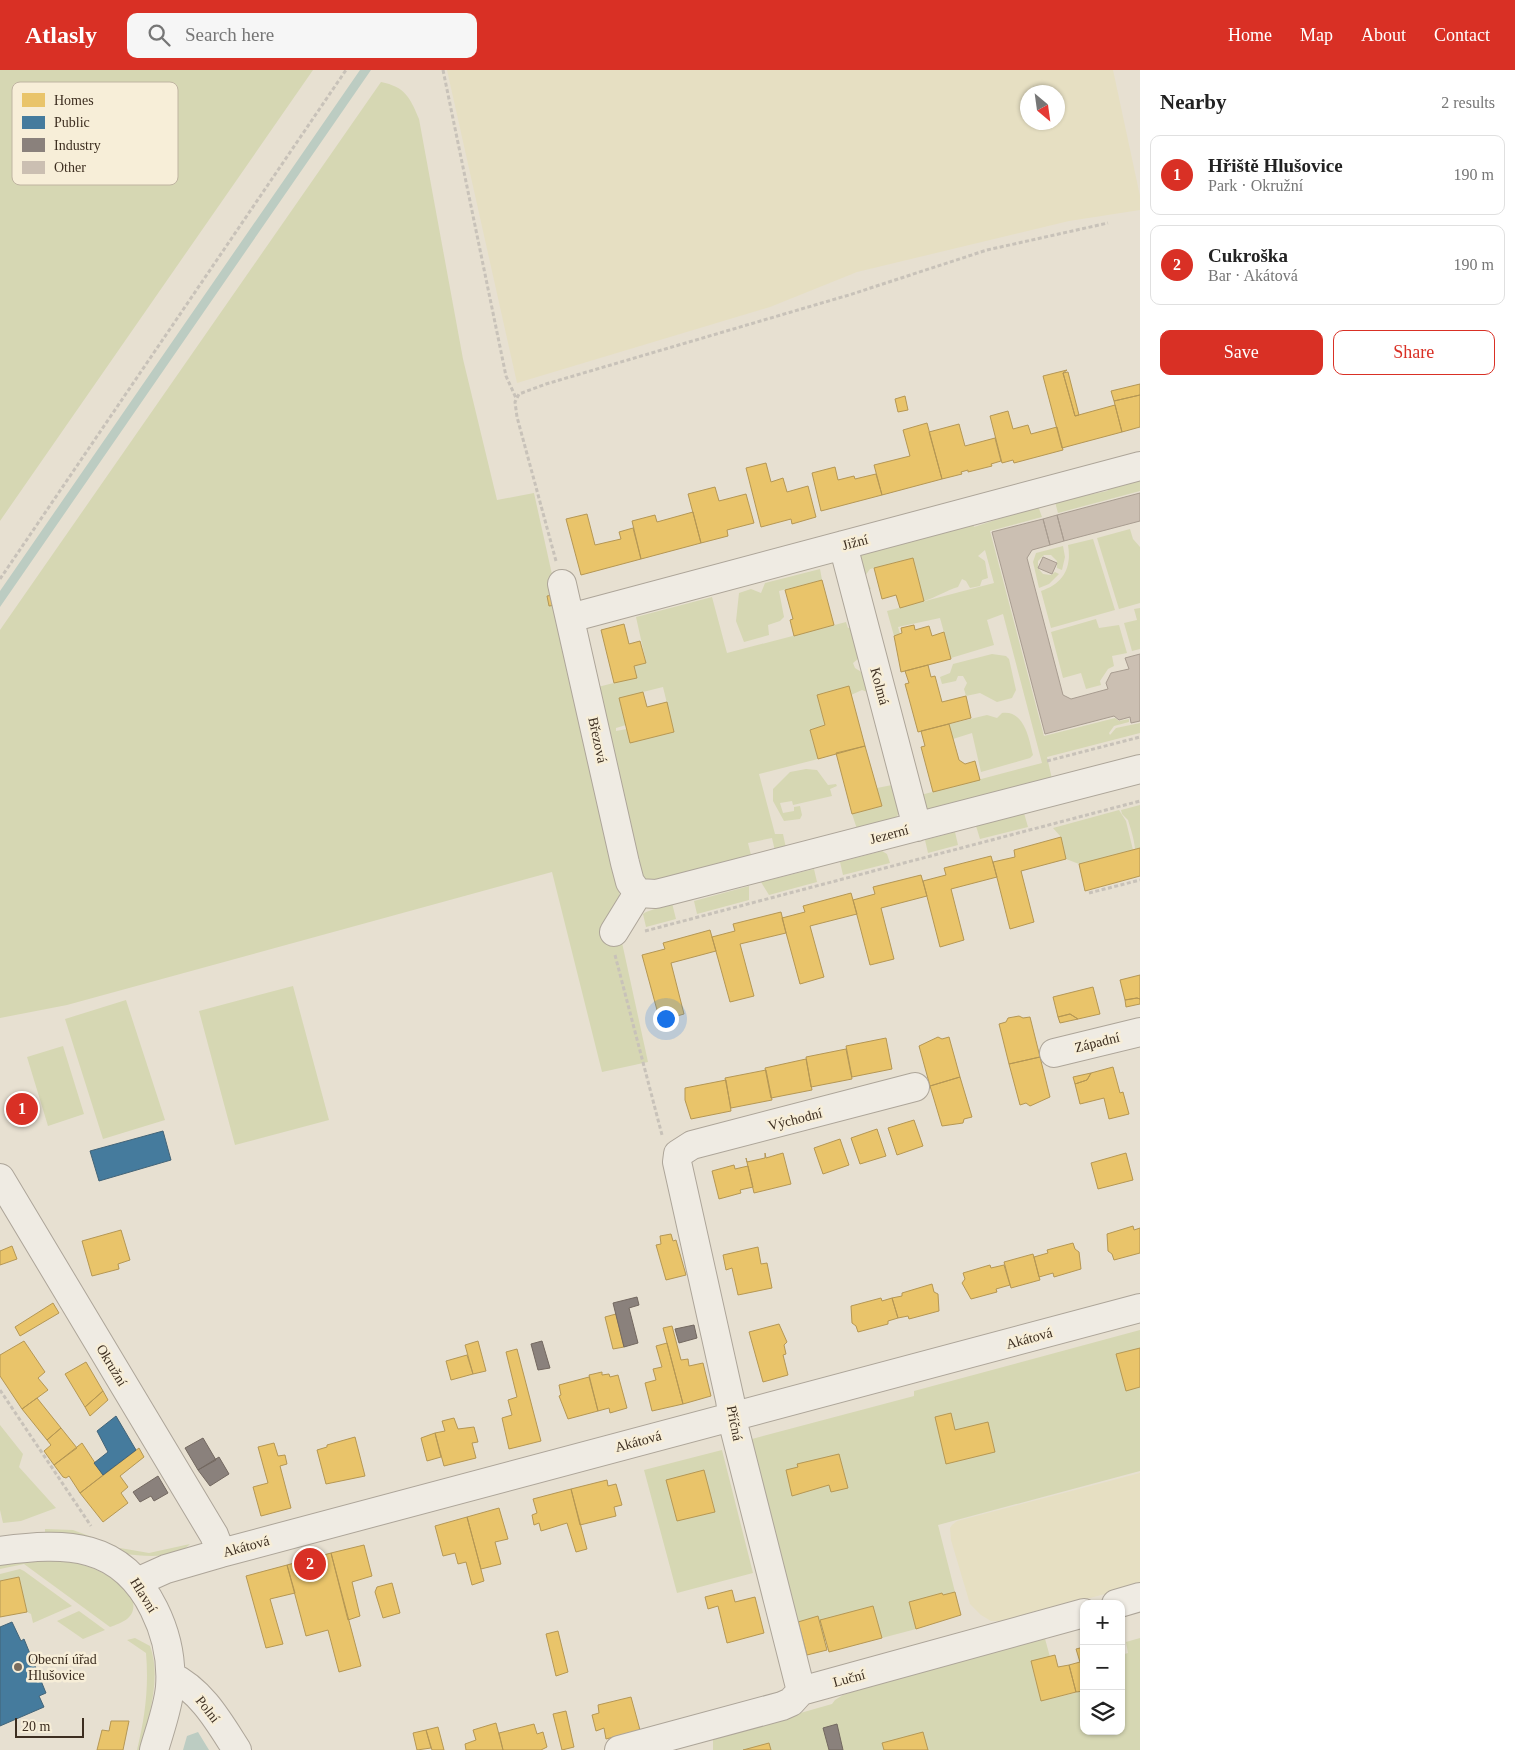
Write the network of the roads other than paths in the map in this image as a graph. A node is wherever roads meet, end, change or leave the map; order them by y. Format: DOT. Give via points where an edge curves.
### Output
graph roads {
  1 [pos="1140,466"];
  2 [pos="843,545"];
  3 [pos="562,584"];
  4 [pos="570,618"];
  5 [pos="1140,769"];
  6 [pos="917,827"];
  7 [pos="638,893"];
  8 [pos="614,932"];
  9 [pos="1140,1032"];
  10 [pos="1054,1053"];
  11 [pos="914,1087"];
  12 [pos="678,1154"];
  13 [pos="0,1178"];
  14 [pos="1140,1308"];
  15 [pos="733,1416"];
  16 [pos="0,1551"];
  17 [pos="221,1553"];
  18 [pos="138,1582"];
  19 [pos="1140,1597"];
  20 [pos="1125,1601"];
  21 [pos="1080,1614"];
  22 [pos="171,1676"];
  23 [pos="801,1691"];
  24 [pos="154,1750"];
  25 [pos="237,1750"];
  26 [pos="619,1750"];
  1 -- 2 [label="street, Jižní"];
  2 -- 4 [label="street, Jižní"];
  2 -- 6 [label="street, Kolmá"];
  3 -- 4 [label="street, Březová"];
  4 -- 7 [label="street, Březová" via="625,863 630,882"];
  5 -- 6 [label="street, Jezerní"];
  6 -- 7 [label="street, Jezerní" via="656,894"];
  7 -- 8 [label="street"];
  9 -- 10 [label="street, Západní"];
  11 -- 12 [label="street, Východní" via="692,1145"];
  12 -- 15 [label="street, Příčná" via="678,1169"];
  13 -- 17 [label="street, Okružní" via="214,1535"];
  14 -- 15 [label="street, Akátová"];
  15 -- 17 [label="street, Akátová"];
  15 -- 23 [label="street, Příčná"];
  16 -- 18 [label="street, Hlavní" via="54,1547 76,1549 113,1561"];
  17 -- 18 [label="street, Akátová" via="166,1569"];
  18 -- 22 [label="street, Hlavní" via="164,1633"];
  19 -- 20 [label="street"];
  21 -- 23 [label="street, Luční"];
  22 -- 24 [label="street, Hlavní" via="168,1701"];
  22 -- 25 [label="street, Polní" via="204,1701"];
  23 -- 26 [label="street, Luční" via="782,1706"];
}
